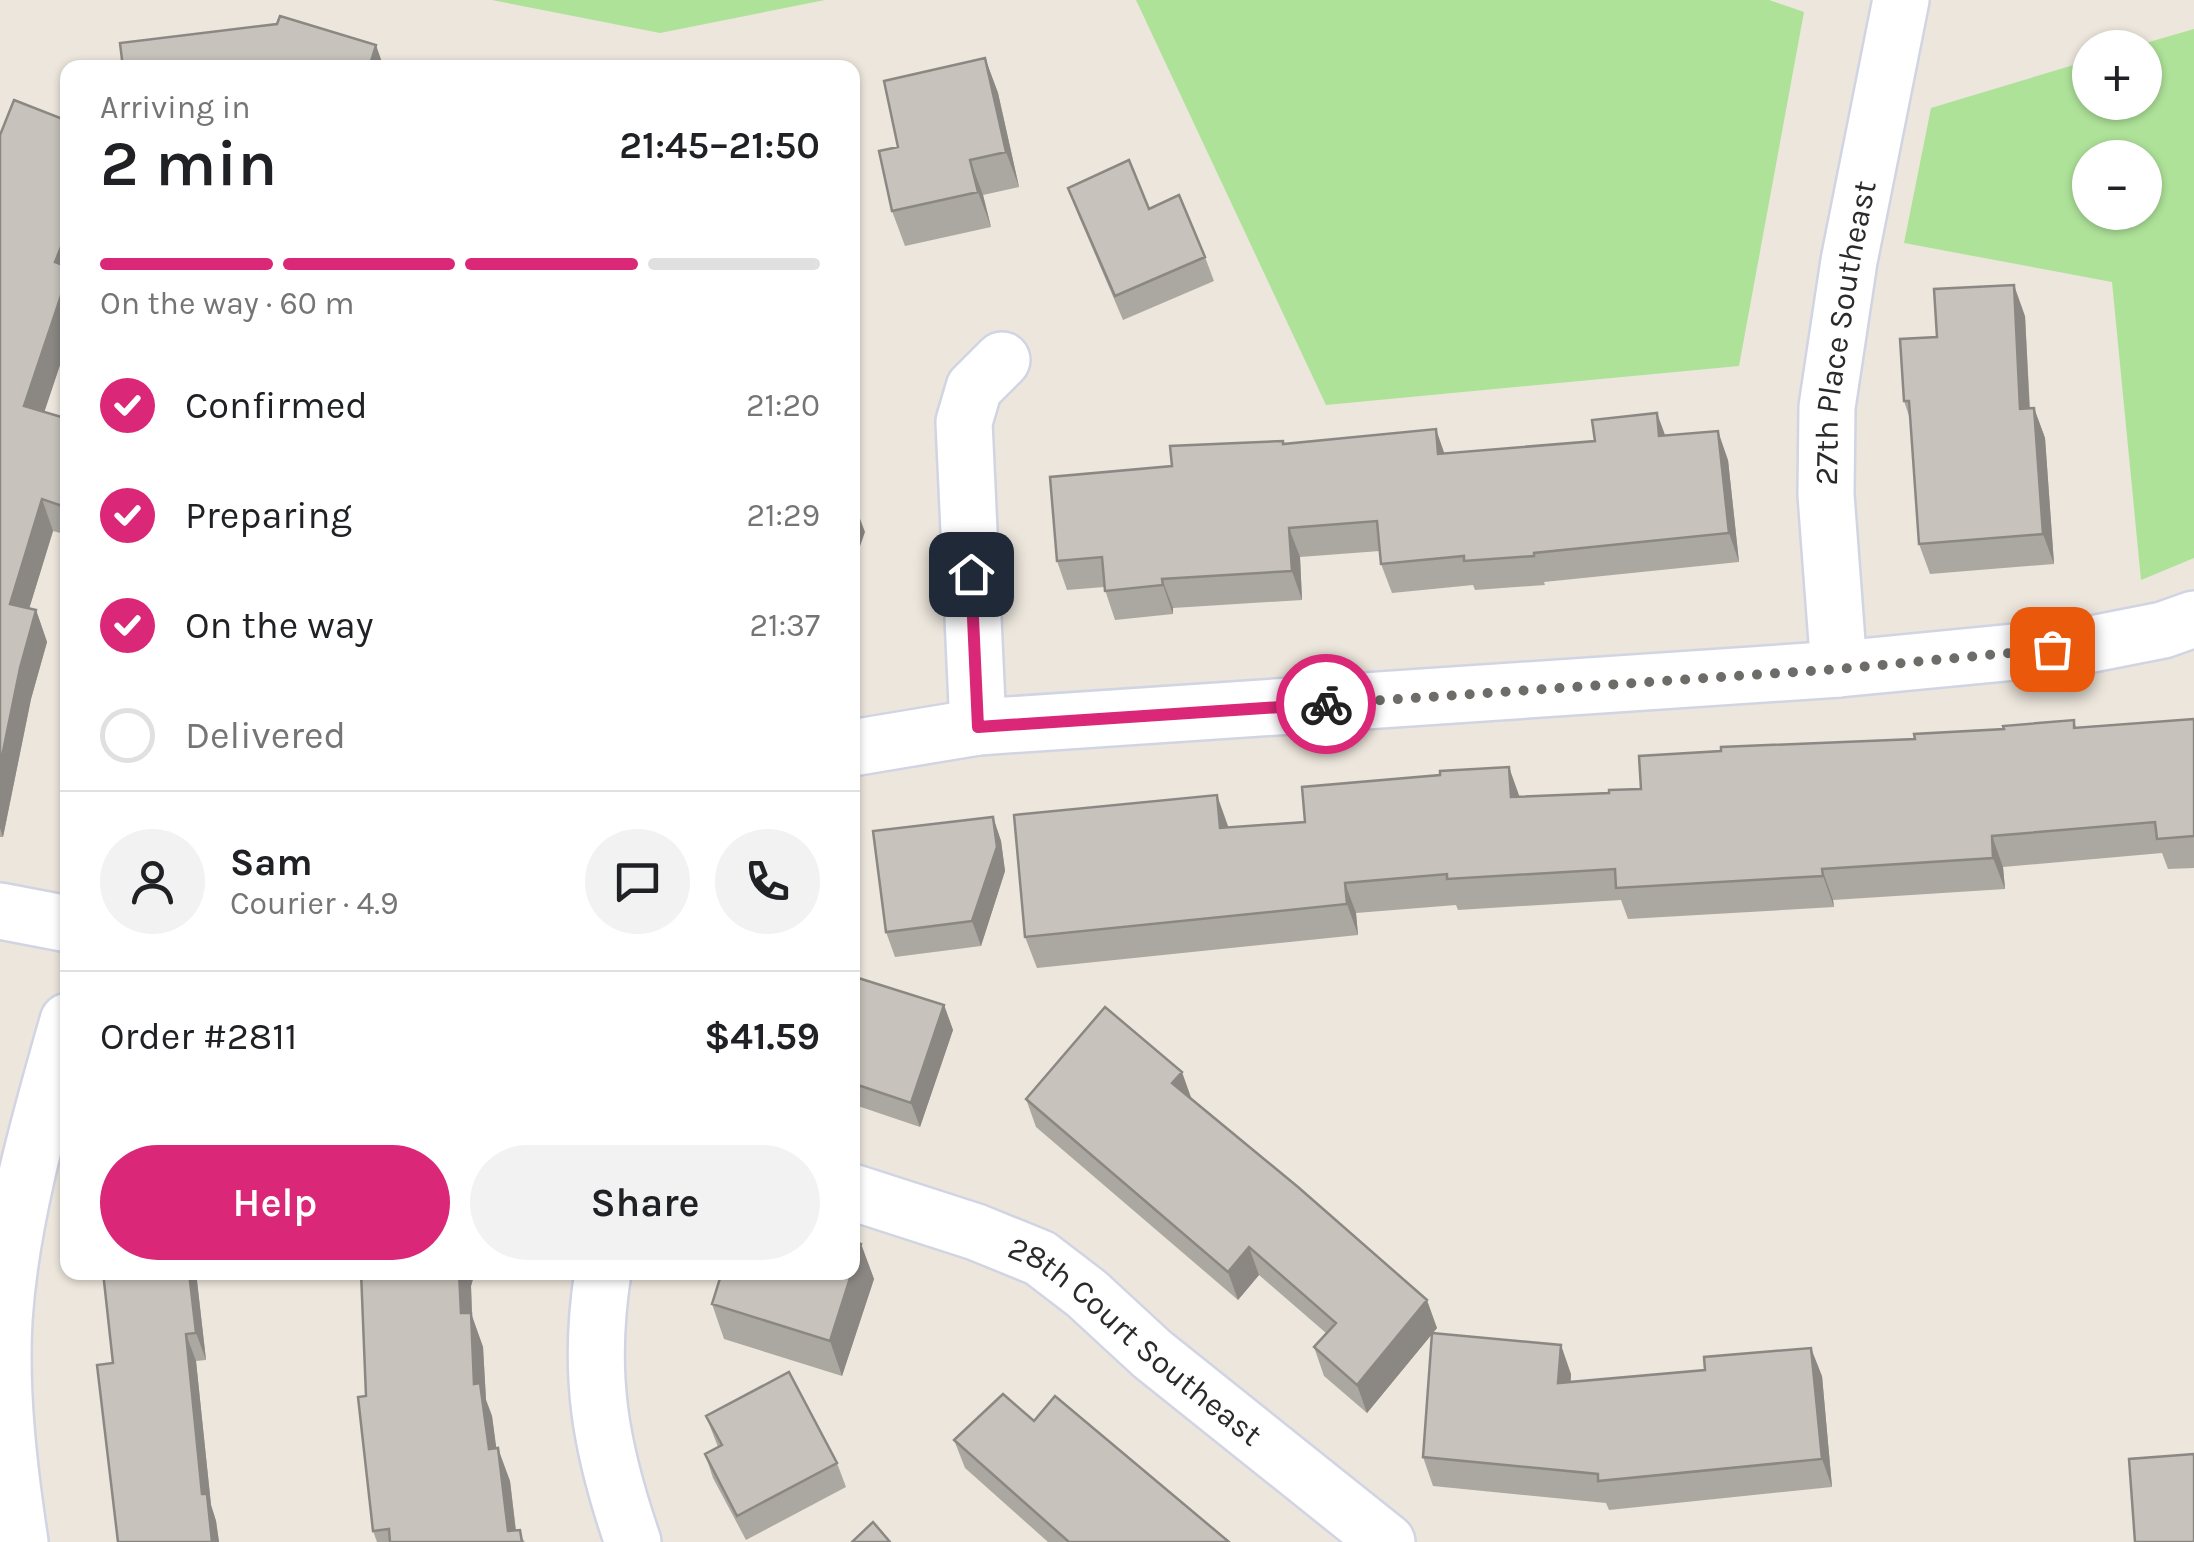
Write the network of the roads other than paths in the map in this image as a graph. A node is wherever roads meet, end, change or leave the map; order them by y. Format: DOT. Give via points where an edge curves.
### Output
graph roads {
  1 [pos="1901,0"];
  2 [pos="1002,360"];
  3 [pos="2194,619"];
  4 [pos="1839,669"];
  5 [pos="978,727"];
  6 [pos="860,747"];
  7 [pos="0,911"];
  8 [pos="60,922"];
  9 [pos="60,1048"];
  10 [pos="860,1195"];
  11 [pos="602,1280"];
  12 [pos="20,1542"];
  13 [pos="633,1542"];
  14 [pos="1388,1542"];
  1 -- 4 [label="street, 27th Place Southeast" via="1828,407 1826,496"];
  2 -- 5 [label="street" via="974,388 964,422"];
  3 -- 4 [label="street" via="2087,645"];
  4 -- 5 [label="street"];
  5 -- 6 [label="street"];
  7 -- 8 [label="street"];
  9 -- 12 [label="street" via="31,1151 4,1322 4,1410"];
  10 -- 14 [label="street, 28th Court Southeast" via="1040,1258"];
  11 -- 13 [label="street" via="594,1324 596,1401 611,1479"];
}
